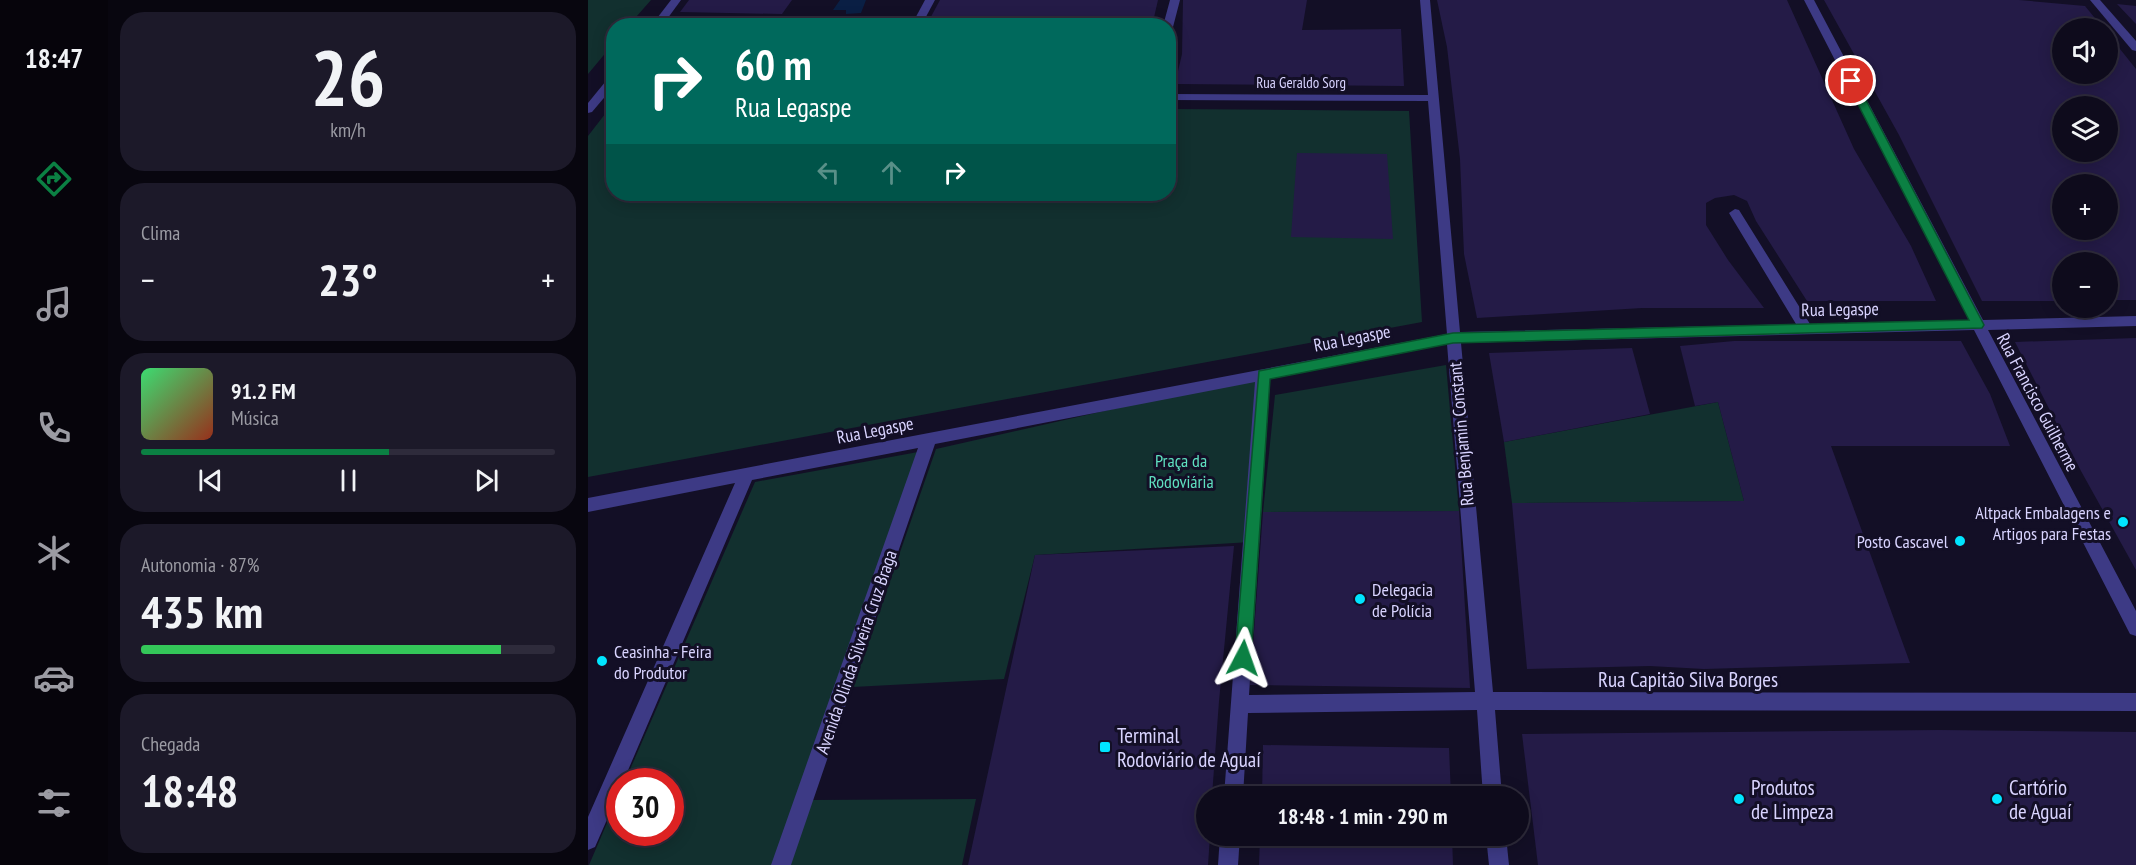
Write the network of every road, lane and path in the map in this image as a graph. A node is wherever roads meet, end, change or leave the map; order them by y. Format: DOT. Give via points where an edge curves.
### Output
graph roads {
  1 [pos="676,0"];
  2 [pos="930,0"];
  3 [pos="1175,0"];
  4 [pos="1425,0"];
  5 [pos="1809,0"];
  6 [pos="2095,0"];
  7 [pos="662,18"];
  8 [pos="920,18"];
  9 [pos="1170,18"];
  10 [pos="2136,48"];
  11 [pos="606,94"];
  12 [pos="1176,97"];
  13 [pos="1433,98"];
  14 [pos="588,110"];
  15 [pos="1735,213"];
  16 [pos="2136,321"];
  17 [pos="1977,325"];
  18 [pos="1806,329"];
  19 [pos="1453,338"];
  20 [pos="1263,375"];
  21 [pos="929,439"];
  22 [pos="746,475"];
  23 [pos="588,505"];
  24 [pos="2136,628"];
  25 [pos="1484,700"];
  26 [pos="2136,702"];
  27 [pos="1239,704"];
  28 [pos="1234,786"];
  29 [pos="1491,786"];
  30 [pos="588,840"];
  31 [pos="1229,846"];
  32 [pos="1497,846"];
  33 [pos="781,865"];
  34 [pos="1228,865"];
  35 [pos="1499,865"];
  1 -- 7 [label="street"];
  2 -- 8 [label="street"];
  3 -- 9 [label="street"];
  4 -- 13 [label="street, Rua Benjamin Constant"];
  5 -- 17 [label="street, Rua Francisco Guilherme"];
  6 -- 10 [label="street"];
  11 -- 14 [label="street"];
  12 -- 13 [label="street, Rua Geraldo Sorg"];
  13 -- 19 [label="street, Rua Benjamin Constant"];
  15 -- 18 [label="street"];
  16 -- 17 [label="street, Rua Legaspe"];
  17 -- 18 [label="street, Rua Legaspe"];
  17 -- 24 [label="street, Rua Francisco Guilherme"];
  18 -- 19 [label="street, Rua Legaspe"];
  19 -- 20 [label="street, Rua Legaspe"];
  19 -- 25 [label="street, Rua Benjamin Constant"];
  20 -- 21 [label="street, Rua Legaspe"];
  20 -- 27 [label="street"];
  21 -- 22 [label="street, Rua Legaspe"];
  21 -- 33 [label="street, Avenida Olinda Silveira Cruz Braga"];
  22 -- 23 [label="street, Rua Legaspe"];
  22 -- 30 [label="street"];
  25 -- 26 [label="street, Rua Capitão Silva Borges"];
  25 -- 27 [label="street, Rua Capitão Silva Borges"];
  25 -- 29 [label="street, Rua Benjamin Constant"];
  27 -- 28 [label="street"];
  31 -- 34 [label="street"];
  32 -- 35 [label="street"];
}
